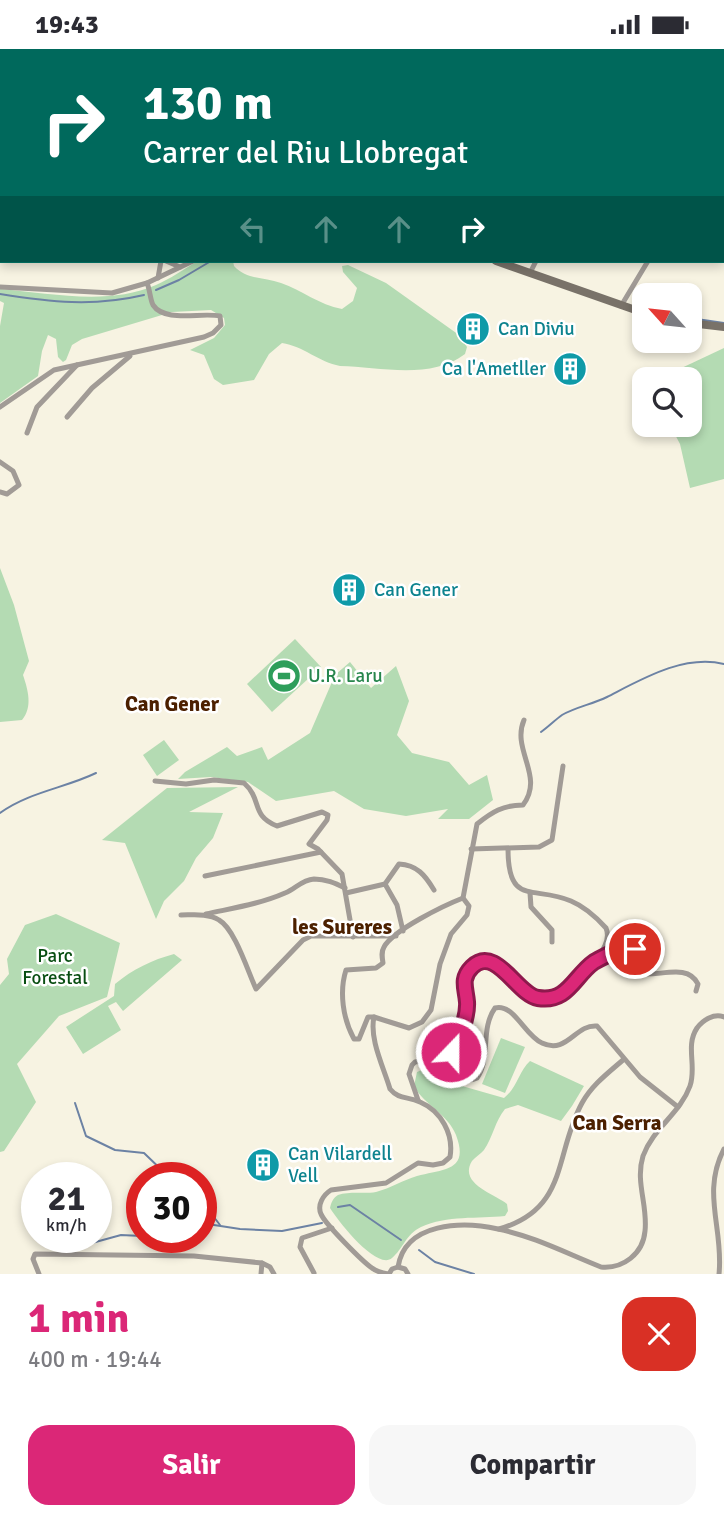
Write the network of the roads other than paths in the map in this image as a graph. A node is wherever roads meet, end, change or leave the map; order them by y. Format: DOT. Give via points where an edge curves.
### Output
graph roads {
  1 [pos="163,263"];
  2 [pos="168,263"];
  3 [pos="189,263"];
  4 [pos="501,263"];
  5 [pos="535,263"];
  6 [pos="647,263"];
  7 [pos="184,266"];
  8 [pos="530,274"];
  9 [pos="158,278"];
  10 [pos="146,283"];
  11 [pos="0,287"];
  12 [pos="621,306"];
  13 [pos="632,309"];
  14 [pos="702,324"];
  15 [pos="724,327"];
  16 [pos="133,354"];
  17 [pos="77,365"];
  18 [pos="0,407"];
  19 [pos="67,418"];
  20 [pos="27,433"];
  21 [pos="0,462"];
  22 [pos="0,492"];
  23 [pos="524,720"];
  24 [pos="563,766"];
  25 [pos="155,781"];
  26 [pos="471,849"];
  27 [pos="508,849"];
  28 [pos="321,852"];
  29 [pos="205,876"];
  30 [pos="385,884"];
  31 [pos="346,890"];
  32 [pos="434,890"];
  33 [pos="530,894"];
  34 [pos="464,898"];
  35 [pos="181,915"];
  36 [pos="204,915"];
  37 [pos="403,931"];
  38 [pos="396,936"];
  39 [pos="353,937"];
  40 [pos="552,941"];
  41 [pos="593,963"];
  42 [pos="696,991"];
  43 [pos="374,1017"];
  44 [pos="724,1017"];
  45 [pos="623,1060"];
  46 [pos="423,1061"];
  47 [pos="418,1101"];
  48 [pos="678,1107"];
  49 [pos="724,1149"];
  50 [pos="332,1228"];
  51 [pos="499,1229"];
  52 [pos="262,1263"];
  53 [pos="398,1267"];
  54 [pos="314,1273"];
  55 [pos="39,1274"];
  56 [pos="261,1274"];
  57 [pos="274,1274"];
  58 [pos="389,1274"];
  59 [pos="408,1274"];
  60 [pos="719,1274"];
  1 -- 9 [label="street"];
  2 -- 7 [label="street"];
  3 -- 7 [label="street"];
  4 -- 8 [label="street"];
  5 -- 8 [label="street"];
  6 -- 12 [label="street"];
  7 -- 9 [label="street"];
  8 -- 12 [label="street"];
  9 -- 10 [label="street"];
  10 -- 11 [label="street" via="112,293"];
  10 -- 16 [label="street" via="157,309 171,315 220,316 221,325 204,337"];
  12 -- 13 [label="street"];
  14 -- 15 [label="street"];
  16 -- 17 [label="street"];
  16 -- 19 [label="street" via="92,388"];
  17 -- 18 [label="street" via="54,370"];
  17 -- 20 [label="street" via="37,407"];
  21 -- 22 [label="street" via="13,471 19,485 7,494"];
  23 -- 26 [label="street" via="519,732 530,779 526,802 496,810 477,824"];
  24 -- 27 [label="street" via="552,840 539,847"];
  25 -- 28 [label="street" via="244,783 264,821 277,826 322,812 327,820 309,844"];
  26 -- 27 [label="street"];
  26 -- 34 [label="street"];
  27 -- 33 [label="street" via="511,880"];
  28 -- 29 [label="street"];
  28 -- 31 [label="street" via="342,874"];
  30 -- 31 [label="street"];
  30 -- 32 [label="street" via="399,863 421,871"];
  30 -- 37 [label="street" via="397,905"];
  31 -- 36 [label="street" via="329,880 313,879 259,902"];
  31 -- 39 [label="street"];
  33 -- 40 [label="street" via="531,907 552,930"];
  33 -- 41 [label="street" via="572,901 607,928 607,942"];
  34 -- 37 [label="street" via="424,915"];
  34 -- 43 [label="street" via="469,906 467,915 451,934 431,1010 422,1022 410,1028"];
  35 -- 36 [label="street"];
  36 -- 39 [label="street" via="228,928 256,989 303,940 311,936"];
  37 -- 38 [label="street"];
  38 -- 39 [label="street"];
  38 -- 43 [label="street" via="382,950 383,963 376,968 351,968 343,978 343,1006 354,1039 359,1039 368,1017"];
  41 -- 42 [label="street" via="633,943 636,973 690,974 696,980"];
  41 -- 46 [label="street" via="564,994 544,999 527,994 494,964 475,965 463,985 468,1004 457,1043 443,1057"];
  43 -- 47 [label="street" via="374,1036 390,1089 396,1096"];
  44 -- 48 [label="street" via="708,1019 693,1035 691,1081"];
  45 -- 46 [label="street" via="597,1026 586,1027 566,1043 548,1045 533,1038 501,1007 495,1008 488,1021 477,1078 463,1081"];
  45 -- 48 [label="street"];
  45 -- 51 [label="street" via="582,1103 548,1197 533,1212"];
  46 -- 47 [label="street" via="415,1062 409,1074"];
  47 -- 50 [label="street" via="448,1129 450,1157 441,1164 418,1163 386,1182 324,1194 320,1213"];
  48 -- 51 [label="street" via="653,1135 644,1154 639,1183 645,1231 638,1249 625,1263 601,1267"];
  49 -- 60 [label="street" via="713,1184 722,1243"];
  50 -- 54 [label="street" via="302,1238 300,1247"];
  50 -- 58 [label="street" via="369,1266"];
  51 -- 53 [label="street" via="454,1226 423,1232 407,1246"];
  52 -- 55 [label="street" via="194,1256 35,1254"];
  52 -- 56 [label="street"];
  52 -- 57 [label="street"];
  53 -- 58 [label="street"];
  53 -- 59 [label="street"];
}
